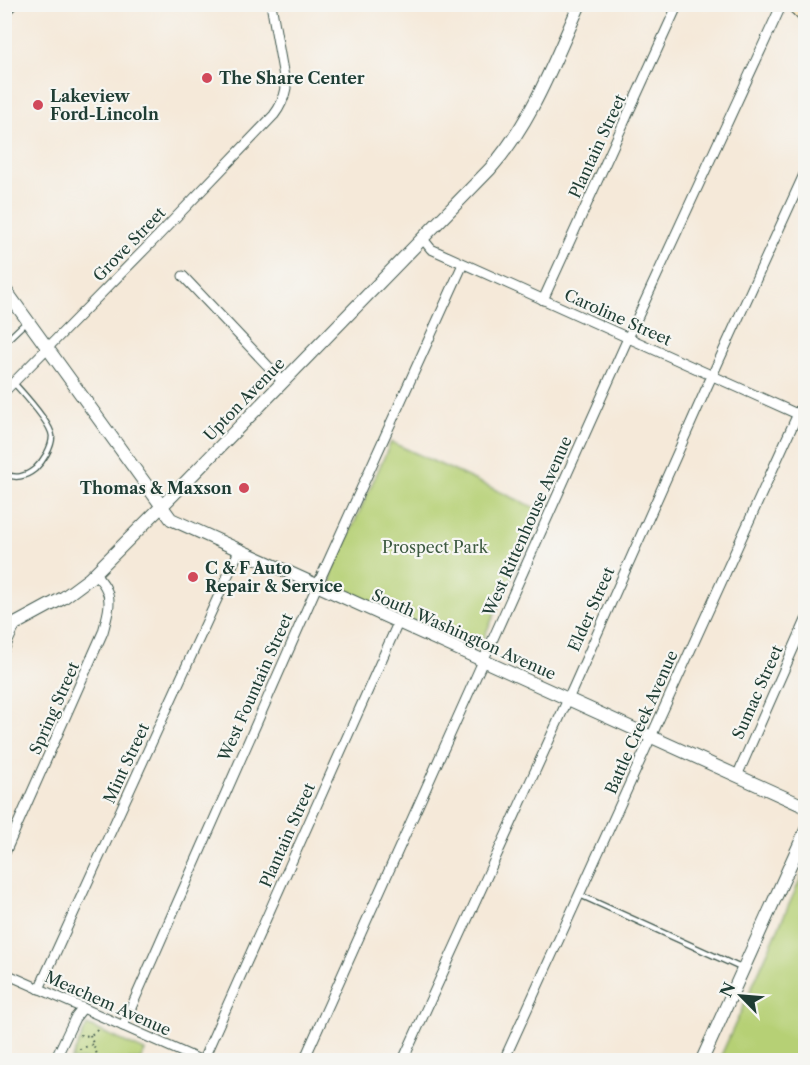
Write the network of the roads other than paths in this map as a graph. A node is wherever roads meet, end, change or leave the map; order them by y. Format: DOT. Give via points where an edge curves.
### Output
graph roads {
  1 [pos="16,4"];
  2 [pos="271,4"];
  3 [pos="580,4"];
  4 [pos="678,4"];
  5 [pos="782,4"];
  6 [pos="793,4"];
  7 [pos="4,16"];
  8 [pos="806,17"];
  9 [pos="806,170"];
  10 [pos="423,239"];
  11 [pos="463,264"];
  12 [pos="183,276"];
  13 [pos="4,288"];
  14 [pos="543,300"];
  15 [pos="28,320"];
  16 [pos="628,338"];
  17 [pos="4,343"];
  18 [pos="48,347"];
  19 [pos="712,376"];
  20 [pos="14,382"];
  21 [pos="283,382"];
  22 [pos="4,392"];
  23 [pos="806,396"];
  24 [pos="801,416"];
  25 [pos="4,474"];
  26 [pos="162,507"];
  27 [pos="239,551"];
  28 [pos="94,573"];
  29 [pos="317,586"];
  30 [pos="806,620"];
  31 [pos="398,622"];
  32 [pos="16,624"];
  33 [pos="4,630"];
  34 [pos="4,650"];
  35 [pos="483,661"];
  36 [pos="568,699"];
  37 [pos="651,737"];
  38 [pos="736,776"];
  39 [pos="806,807"];
  40 [pos="806,830"];
  41 [pos="4,855"];
  42 [pos="580,895"];
  43 [pos="743,969"];
  44 [pos="4,973"];
  45 [pos="39,989"];
  46 [pos="82,1008"];
  47 [pos="123,1026"];
  48 [pos="55,1060"];
  49 [pos="202,1060"];
  50 [pos="304,1060"];
  51 [pos="404,1060"];
  52 [pos="504,1060"];
  53 [pos="702,1060"];
  1 -- 7 [label="lane"];
  2 -- 18 [label="street, Grove Street" via="286,88 274,115"];
  3 -- 10 [label="street, Upton Avenue" via="525,121 508,148"];
  4 -- 14 [label="street, Plantain Street"];
  5 -- 16 [label="street, West Rittenhouse Avenue"];
  6 -- 8 [label="main road"];
  9 -- 19 [label="street, Elder Street"];
  10 -- 11 [label="street, Caroline Street" via="431,249"];
  10 -- 21 [label="street, Upton Avenue"];
  11 -- 14 [label="street, Caroline Street"];
  11 -- 29 [label="street, West Fountain Street"];
  12 -- 21 [label="street"];
  13 -- 15 [label="street, South Washington Avenue"];
  14 -- 16 [label="street, Caroline Street"];
  15 -- 17 [label="lane"];
  15 -- 18 [label="street, South Washington Avenue"];
  16 -- 19 [label="street, Caroline Street"];
  16 -- 35 [label="street, West Rittenhouse Avenue"];
  18 -- 20 [label="street, Grove Street"];
  18 -- 26 [label="street, South Washington Avenue"];
  19 -- 24 [label="street, Caroline Street"];
  19 -- 36 [label="street, Elder Street"];
  20 -- 22 [label="street, Grove Street"];
  20 -- 25 [label="lane" via="48,425 51,445 36,468 26,475 14,478"];
  21 -- 26 [label="street, Upton Avenue"];
  23 -- 24 [label="street, Battle Creek Avenue"];
  24 -- 37 [label="street, Battle Creek Avenue"];
  26 -- 27 [label="street, South Washington Avenue" via="171,519"];
  26 -- 28 [label="street, Upton Avenue"];
  27 -- 29 [label="street, South Washington Avenue"];
  27 -- 45 [label="street, Mint Street"];
  28 -- 32 [label="street, Upton Avenue" via="63,598"];
  28 -- 41 [label="street, Spring Street" via="108,595 103,632"];
  29 -- 31 [label="street, South Washington Avenue"];
  29 -- 47 [label="street, West Fountain Street"];
  30 -- 38 [label="street, Sumac Street"];
  31 -- 35 [label="street, South Washington Avenue"];
  31 -- 49 [label="street, Plantain Street"];
  32 -- 33 [label="street, Upton Avenue"];
  32 -- 34 [label="street"];
  35 -- 36 [label="street, South Washington Avenue"];
  35 -- 50 [label="street, West Rittenhouse Avenue"];
  36 -- 37 [label="street, South Washington Avenue"];
  36 -- 51 [label="street, Elder Street"];
  37 -- 38 [label="street, South Washington Avenue"];
  37 -- 42 [label="street, Battle Creek Avenue"];
  38 -- 39 [label="street, South Washington Avenue"];
  40 -- 43 [label="street"];
  42 -- 43 [label="lane"];
  42 -- 52 [label="street, Battle Creek Avenue"];
  43 -- 53 [label="street"];
  44 -- 45 [label="street, Meachem Avenue"];
  45 -- 46 [label="street, Meachem Avenue"];
  46 -- 47 [label="street, Meachem Avenue"];
  46 -- 48 [label="street"];
  47 -- 49 [label="street, Meachem Avenue"];
}
